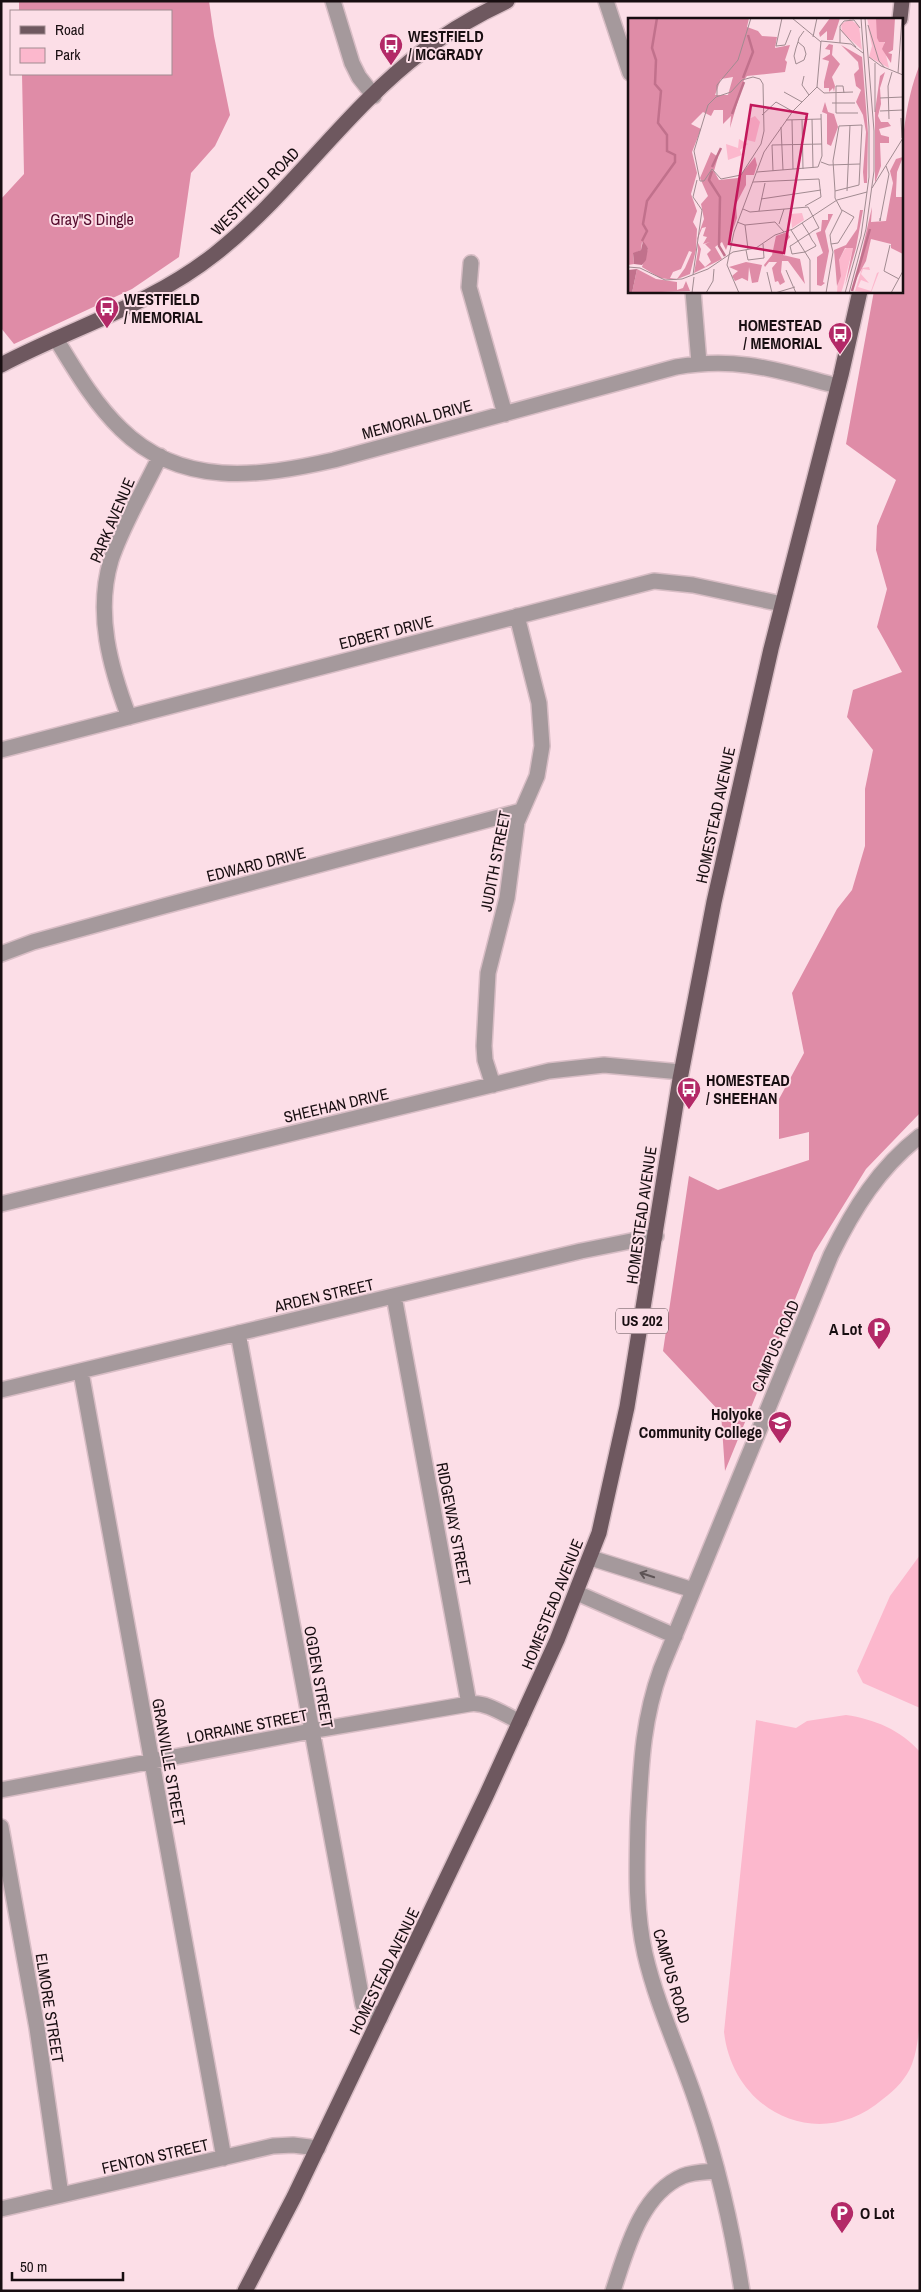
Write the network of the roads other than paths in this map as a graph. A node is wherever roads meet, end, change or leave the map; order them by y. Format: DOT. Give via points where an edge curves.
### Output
graph roads {
  1 [pos="333,1"];
  2 [pos="507,1"];
  3 [pos="606,1"];
  4 [pos="902,1"];
  5 [pos="900,18"];
  6 [pos="628,67"];
  7 [pos="374,96"];
  8 [pos="471,263"];
  9 [pos="693,292"];
  10 [pos="860,292"];
  11 [pos="56,339"];
  12 [pos="699,363"];
  13 [pos="1,365"];
  14 [pos="838,386"];
  15 [pos="505,414"];
  16 [pos="160,456"];
  17 [pos="782,604"];
  18 [pos="518,616"];
  19 [pos="129,717"];
  20 [pos="1,750"];
  21 [pos="521,811"];
  22 [pos="1,954"];
  23 [pos="681,1072"];
  24 [pos="493,1085"];
  25 [pos="920,1136"];
  26 [pos="1,1204"];
  27 [pos="656,1236"];
  28 [pos="394,1296"];
  29 [pos="238,1332"];
  30 [pos="80,1372"];
  31 [pos="1,1390"];
  32 [pos="591,1558"];
  33 [pos="693,1590"];
  34 [pos="577,1594"];
  35 [pos="675,1636"];
  36 [pos="469,1704"];
  37 [pos="520,1722"];
  38 [pos="311,1731"];
  39 [pos="150,1762"];
  40 [pos="1,1790"];
  41 [pos="1,1827"];
  42 [pos="380,2018"];
  43 [pos="318,2148"];
  44 [pos="224,2158"];
  45 [pos="717,2172"];
  46 [pos="61,2195"];
  47 [pos="1,2209"];
  48 [pos="245,2291"];
  49 [pos="613,2291"];
  50 [pos="742,2291"];
  1 -- 7 [label="street" via="352,63"];
  2 -- 7 [label="main road, WESTFIELD ROAD" via="439,39"];
  3 -- 6 [label="street"];
  4 -- 5 [label="main road"];
  7 -- 11 [label="main road, WESTFIELD ROAD" via="275,200 199,267 142,301"];
  8 -- 15 [label="street" via="469,287"];
  9 -- 12 [label="street"];
  10 -- 14 [label="main road, HOMESTEAD AVENUE / US 202"];
  11 -- 13 [label="main road, WESTFIELD ROAD"];
  11 -- 16 [label="street, MEMORIAL DRIVE" via="81,379 116,423 135,442"];
  12 -- 14 [label="street, MEMORIAL DRIVE" via="749,364"];
  12 -- 15 [label="street, MEMORIAL DRIVE"];
  14 -- 17 [label="main road, HOMESTEAD AVENUE / US 202"];
  15 -- 16 [label="street, MEMORIAL DRIVE" via="334,460 265,474 214,473"];
  16 -- 19 [label="street, PARK AVENUE" via="115,549 104,596 110,656"];
  17 -- 18 [label="street, EDBERT DRIVE" via="654,581"];
  17 -- 23 [label="main road, HOMESTEAD AVENUE / US 202" via="725,849"];
  18 -- 19 [label="street, EDBERT DRIVE"];
  18 -- 21 [label="street, JUDITH STREET" via="536,688 542,739 537,776"];
  19 -- 20 [label="street, EDBERT DRIVE"];
  21 -- 22 [label="street, EDWARD DRIVE" via="33,942"];
  21 -- 24 [label="street, JUDITH STREET" via="512,846 507,898 486,988 485,1060"];
  23 -- 24 [label="street, SHEEHAN DRIVE" via="591,1065 549,1071"];
  23 -- 27 [label="main road, HOMESTEAD AVENUE / US 202"];
  24 -- 26 [label="street, SHEEHAN DRIVE"];
  25 -- 33 [label="street, CAMPUS ROAD" via="877,1177 845,1226"];
  27 -- 28 [label="street, ARDEN STREET"];
  27 -- 32 [label="main road, HOMESTEAD AVENUE / US 202" via="618,1454"];
  28 -- 29 [label="street, ARDEN STREET"];
  28 -- 36 [label="street, RIDGEWAY STREET"];
  29 -- 30 [label="street, ARDEN STREET"];
  29 -- 38 [label="street, OGDEN STREET"];
  30 -- 31 [label="street, ARDEN STREET"];
  30 -- 39 [label="street, GRANVILLE STREET"];
  33 -- 32 [label="street, one-way"];
  32 -- 34 [label="main road, HOMESTEAD AVENUE / US 202"];
  33 -- 35 [label="street, CAMPUS ROAD"];
  34 -- 35 [label="street"];
  34 -- 37 [label="main road, HOMESTEAD AVENUE / US 202"];
  35 -- 45 [label="street, CAMPUS ROAD" via="652,1692 643,1737 638,1902 642,1937 654,1987 697,2104"];
  36 -- 37 [label="street" via="476,1702"];
  36 -- 38 [label="street, LORRAINE STREET"];
  37 -- 42 [label="main road, HOMESTEAD AVENUE / US 202"];
  38 -- 39 [label="street, LORRAINE STREET"];
  38 -- 42 [label="street, OGDEN STREET" via="363,2005"];
  39 -- 40 [label="street, LORRAINE STREET"];
  39 -- 44 [label="street, GRANVILLE STREET"];
  41 -- 46 [label="street, ELMORE STREET" via="37,2028"];
  42 -- 43 [label="main road, HOMESTEAD AVENUE / US 202"];
  43 -- 44 [label="street, FENTON STREET" via="273,2146"];
  43 -- 48 [label="main road, HOMESTEAD AVENUE / US 202"];
  44 -- 46 [label="street, FENTON STREET"];
  45 -- 49 [label="street" via="682,2176 652,2200 635,2231"];
  45 -- 50 [label="street, CAMPUS ROAD"];
  46 -- 47 [label="street, FENTON STREET"];
}
